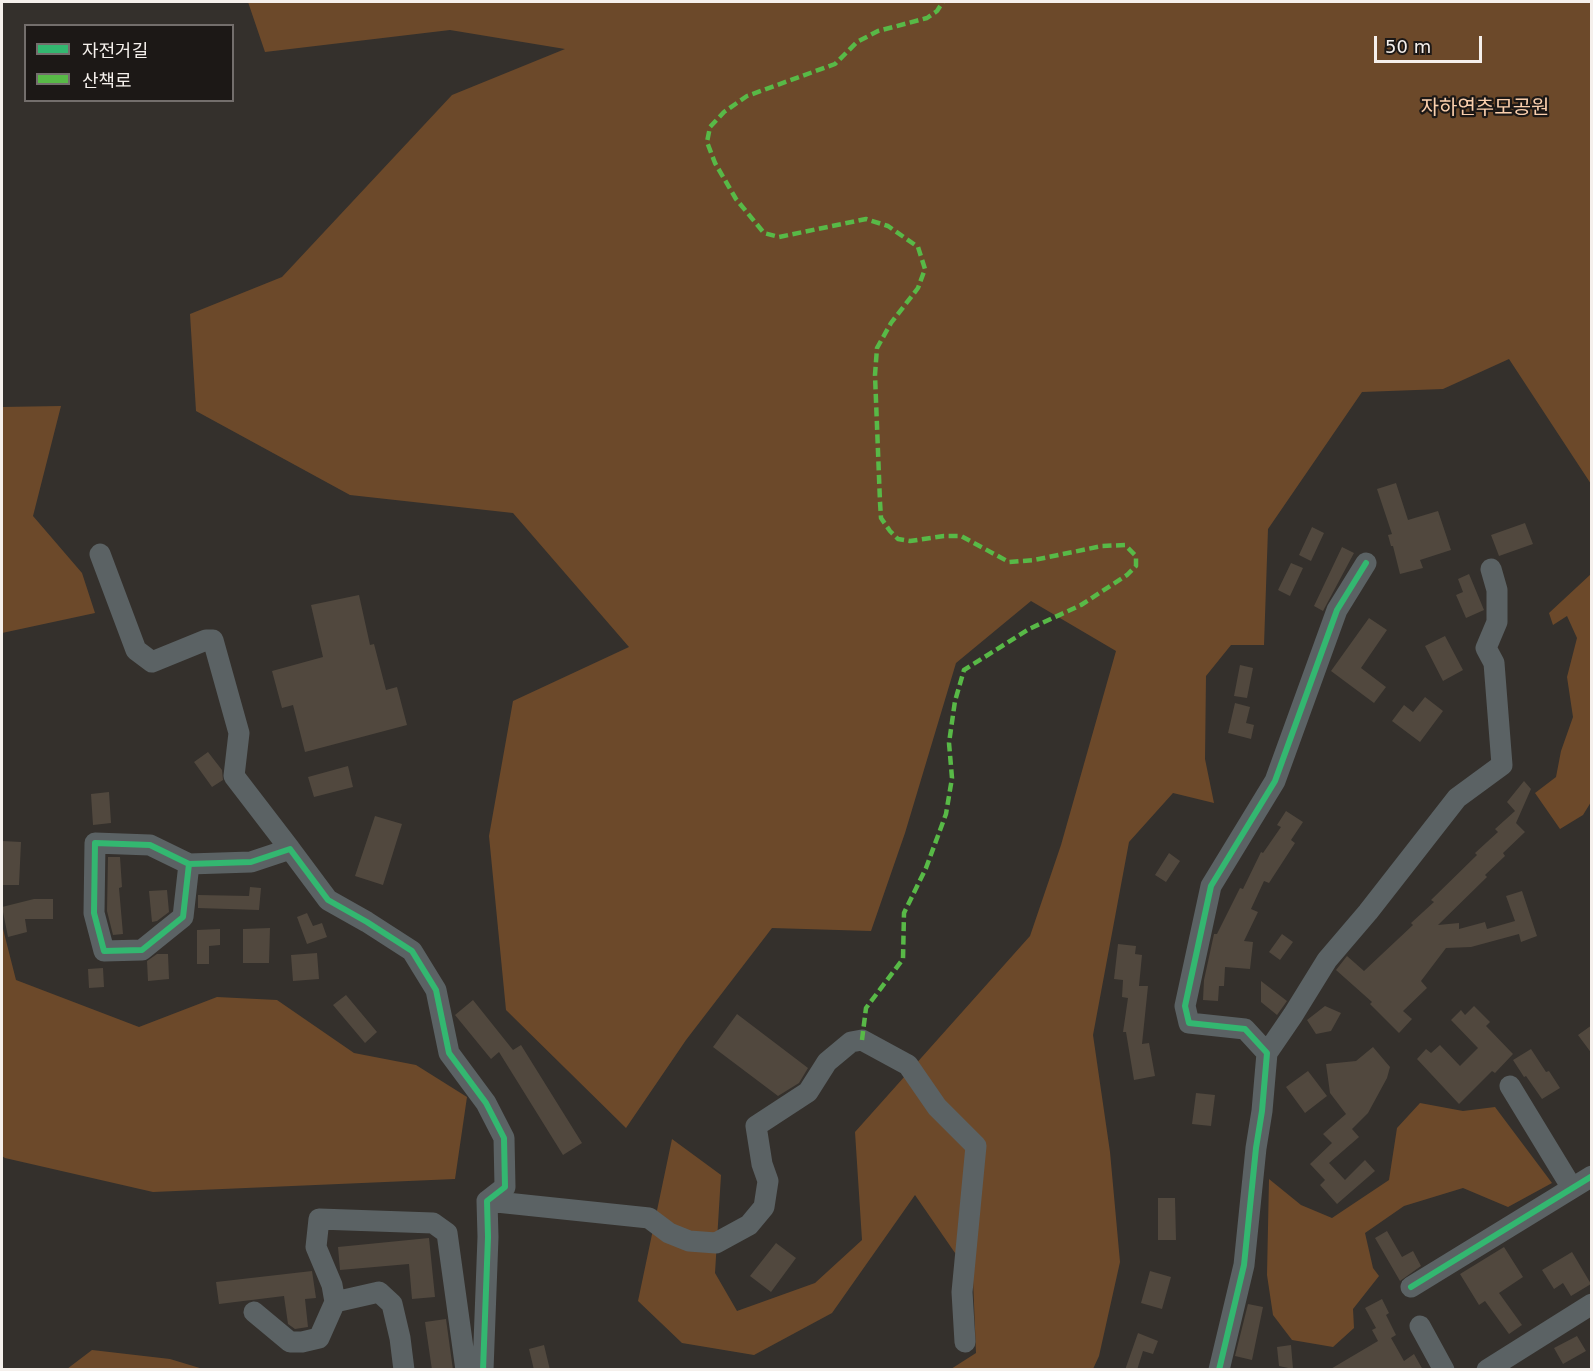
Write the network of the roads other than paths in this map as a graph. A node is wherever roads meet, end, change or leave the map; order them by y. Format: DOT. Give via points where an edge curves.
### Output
graph roads {
  1 [pos="100,554"];
  2 [pos="1366,563"];
  3 [pos="1491,569"];
  4 [pos="290,849"];
  5 [pos="189,864"];
  6 [pos="1267,1053"];
  7 [pos="1510,1086"];
  8 [pos="1592,1176"];
  9 [pos="1572,1188"];
  10 [pos="487,1201"];
  11 [pos="1411,1287"];
  12 [pos="334,1302"];
  13 [pos="1592,1304"];
  14 [pos="254,1312"];
  15 [pos="1420,1326"];
  16 [pos="965,1342"];
  17 [pos="405,1370"];
  18 [pos="466,1370"];
  19 [pos="483,1370"];
  20 [pos="1219,1370"];
  21 [pos="1444,1370"];
  22 [pos="1487,1370"];
  1 -- 4 [label="street" via="136,650 152,662 213,640 239,733 234,776"];
  2 -- 6 [label="street" via="1337,610 1275,782 1211,886 1185,1006 1189,1023 1245,1029"];
  3 -- 6 [label="street" via="1497,590 1497,622 1486,648 1494,663 1502,765 1457,798 1327,960"];
  4 -- 5 [label="street" via="251,862"];
  4 -- 10 [label="street" via="328,900 412,951 436,990 449,1053 486,1103 504,1138 506,1187"];
  5 -- 5 [label="street" via="183,916 142,950 104,951 94,913 95,843 150,845"];
  6 -- 20 [label="street" via="1244,1265"];
  7 -- 9 [label="street"];
  8 -- 9 [label="street"];
  9 -- 11 [label="street"];
  10 -- 16 [label="street" via="649,1218 669,1233 689,1241 716,1243 750,1225 764,1207 768,1181 756,1126 808,1092 827,1062 851,1042 862,1040 908,1065 937,1107 976,1146 962,1292"];
  10 -- 19 [label="street"];
  12 -- 14 [label="street" via="319,1338 302,1342 290,1342"];
  12 -- 17 [label="street" via="379,1292 392,1304"];
  12 -- 18 [label="street" via="332,1285 316,1247 319,1219 433,1223 447,1233"];
  13 -- 22 [label="street"];
  15 -- 21 [label="street"];
}
